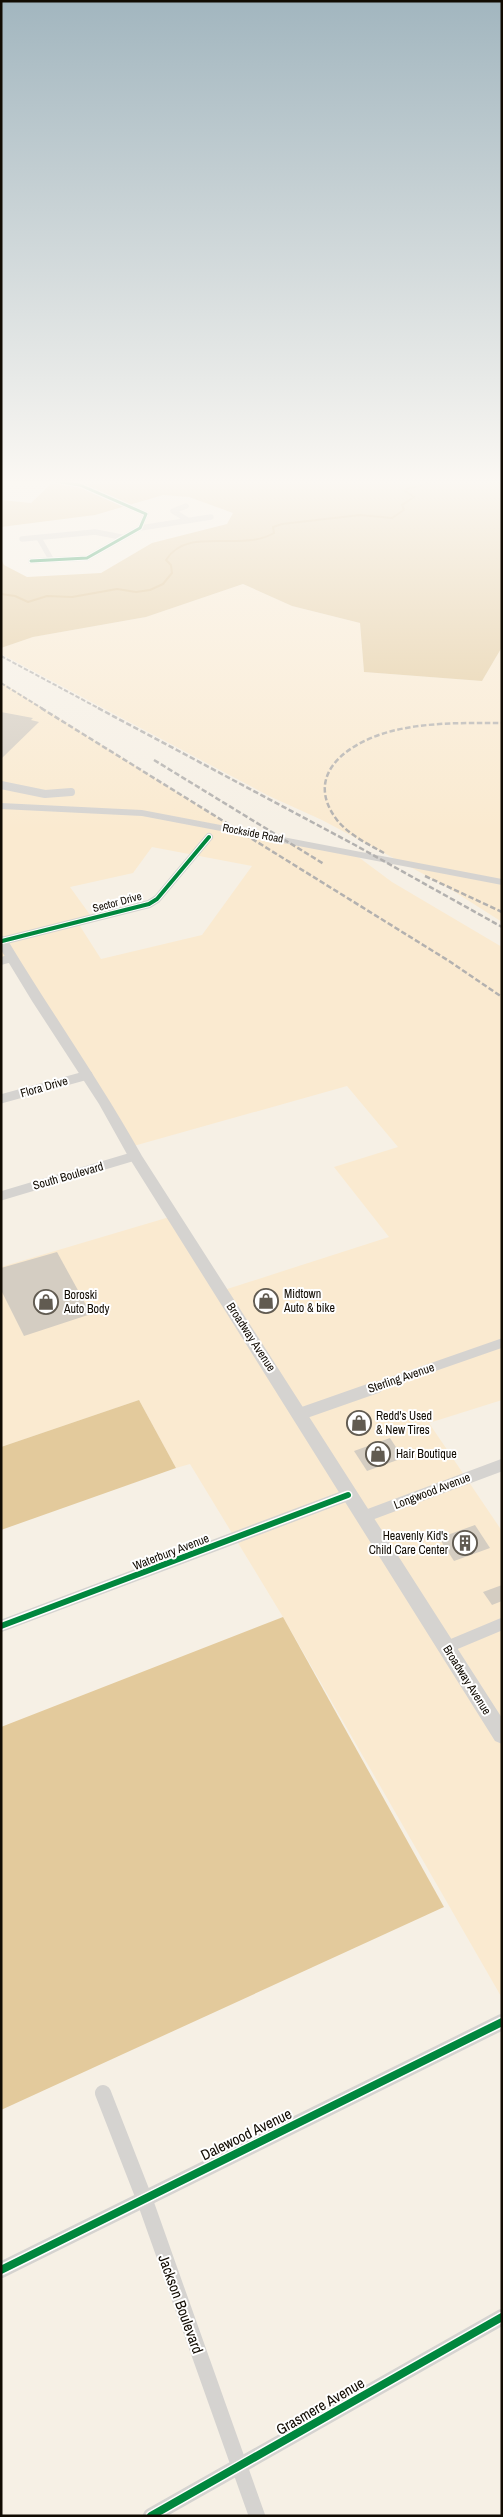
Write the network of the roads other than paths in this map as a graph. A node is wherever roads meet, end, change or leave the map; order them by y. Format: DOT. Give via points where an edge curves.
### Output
graph roads {
  1 [pos="1,785"];
  2 [pos="71,792"];
  3 [pos="1,806"];
  4 [pos="209,837"];
  5 [pos="502,882"];
  6 [pos="2,940"];
  7 [pos="6,960"];
  8 [pos="88,1075"];
  9 [pos="1,1099"];
  10 [pos="135,1156"];
  11 [pos="1,1196"];
  12 [pos="502,1343"];
  13 [pos="300,1414"];
  14 [pos="502,1465"];
  15 [pos="348,1495"];
  16 [pos="363,1517"];
  17 [pos="502,1624"];
  18 [pos="1,1626"];
  19 [pos="447,1647"];
  20 [pos="502,1735"];
  21 [pos="502,2022"];
  22 [pos="103,2093"];
  23 [pos="144,2198"];
  24 [pos="1,2270"];
  25 [pos="502,2317"];
  26 [pos="239,2466"];
  27 [pos="151,2516"];
  28 [pos="257,2516"];
  1 -- 2 [label="street" via="45,794"];
  3 -- 5 [label="main road, Rockside Road" via="142,813"];
  4 -- 6 [label="street, Sector Drive" via="157,899 149,904"];
  6 -- 7 [label="main road, Broadway Avenue"];
  7 -- 8 [label="main road, Broadway Avenue"];
  8 -- 9 [label="street, Flora Drive"];
  8 -- 10 [label="main road, Broadway Avenue"];
  10 -- 11 [label="street, South Boulevard"];
  10 -- 13 [label="main road, Broadway Avenue"];
  12 -- 13 [label="street, Sterling Avenue"];
  13 -- 15 [label="main road, Broadway Avenue"];
  14 -- 16 [label="street, Longwood Avenue"];
  15 -- 16 [label="main road, Broadway Avenue"];
  15 -- 18 [label="street, Waterbury Avenue"];
  16 -- 19 [label="main road, Broadway Avenue"];
  17 -- 19 [label="street"];
  19 -- 20 [label="main road, Broadway Avenue"];
  21 -- 23 [label="street, Dalewood Avenue"];
  22 -- 23 [label="street, Jackson Boulevard"];
  23 -- 24 [label="street, Dalewood Avenue"];
  23 -- 26 [label="street, Jackson Boulevard"];
  25 -- 26 [label="street, Grasmere Avenue"];
  26 -- 27 [label="street, Grasmere Avenue"];
  26 -- 28 [label="street, Jackson Boulevard"];
}
